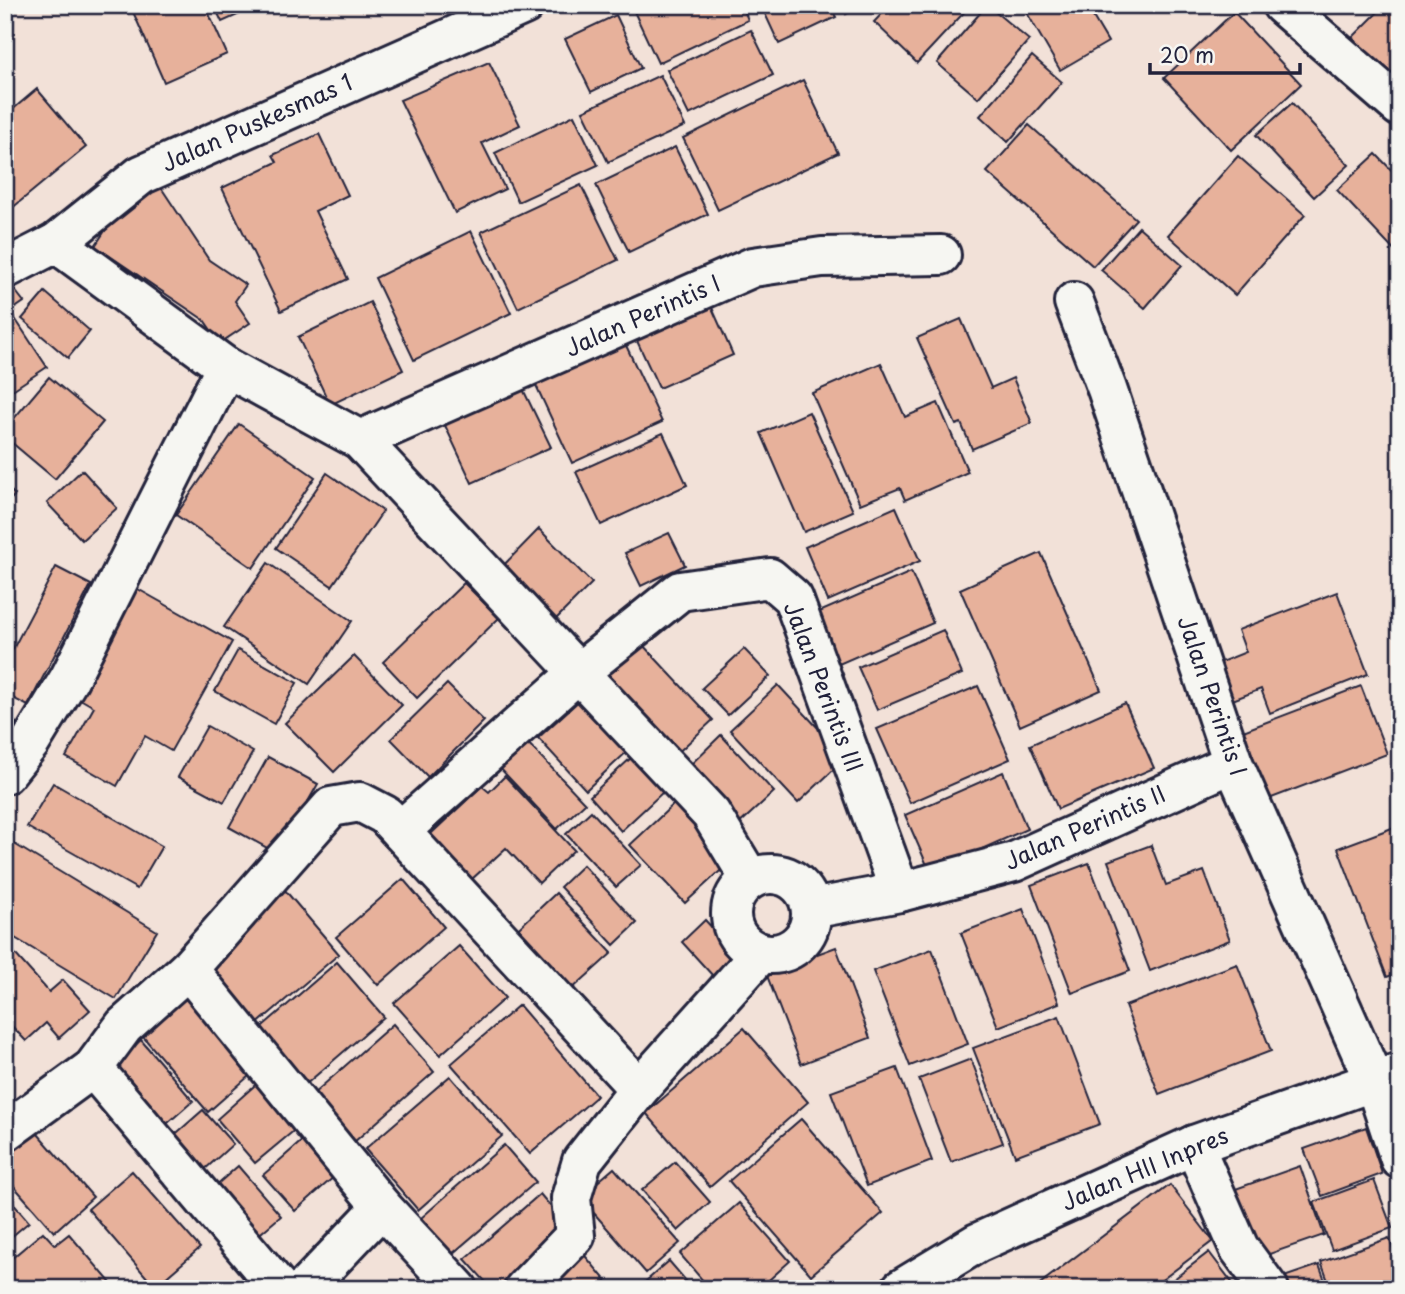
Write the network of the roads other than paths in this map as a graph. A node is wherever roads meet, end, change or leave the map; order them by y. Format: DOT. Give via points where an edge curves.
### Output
graph roads {
  1 [pos="524,5"];
  2 [pos="1282,5"];
  3 [pos="1400,107"];
  4 [pos="56,243"];
  5 [pos="941,256"];
  6 [pos="5,269"];
  7 [pos="1074,302"];
  8 [pos="226,367"];
  9 [pos="360,440"];
  10 [pos="578,673"];
  11 [pos="1233,763"];
  12 [pos="5,774"];
  13 [pos="400,831"];
  14 [pos="750,879"];
  15 [pos="900,892"];
  16 [pos="811,909"];
  17 [pos="761,953"];
  18 [pos="188,968"];
  19 [pos="93,1068"];
  20 [pos="1387,1076"];
  21 [pos="639,1089"];
  22 [pos="5,1132"];
  23 [pos="1194,1145"];
  24 [pos="1400,1159"];
  25 [pos="382,1207"];
  26 [pos="281,1289"];
  27 [pos="304,1289"];
  28 [pos="458,1289"];
  29 [pos="524,1289"];
  30 [pos="901,1289"];
  31 [pos="1269,1289"];
  1 -- 4 [label="street, Jalan Puskesmas 1" via="141,175"];
  2 -- 3 [label="street"];
  4 -- 6 [label="street, Jalan Puskesmas 1"];
  4 -- 8 [label="street"];
  5 -- 9 [label="street, Jalan Perintis I" via="822,257 753,267"];
  7 -- 11 [label="street, Jalan Perintis I"];
  8 -- 9 [label="street"];
  8 -- 12 [label="street" via="69,680"];
  9 -- 10 [label="street"];
  10 -- 13 [label="street, Jalan Perintis III"];
  10 -- 14 [label="street" via="711,814"];
  10 -- 15 [label="street, Jalan Perintis III" via="680,591 770,578 793,598"];
  11 -- 15 [label="street, Jalan Perintis II" via="1014,863"];
  11 -- 20 [label="street, Jalan Perintis I"];
  13 -- 18 [label="street" via="385,815 360,802 331,807"];
  13 -- 21 [label="street"];
  14 -- 16 [label="street" via="765,874 794,882"];
  14 -- 17 [label="street" via="738,890 730,919 741,940"];
  15 -- 16 [label="street, Jalan Perintis II"];
  16 -- 17 [label="street" via="803,939 791,949"];
  17 -- 21 [label="street"];
  18 -- 19 [label="street" via="124,1026"];
  18 -- 25 [label="street"];
  19 -- 22 [label="street"];
  19 -- 26 [label="street"];
  20 -- 23 [label="street, Jalan HII Inpres"];
  20 -- 24 [label="street, Jalan Perintis I"];
  21 -- 29 [label="street" via="582,1161 571,1198 575,1236"];
  23 -- 30 [label="street, Jalan HII Inpres" via="977,1243"];
  23 -- 31 [label="street" via="1239,1248"];
  25 -- 27 [label="street"];
  25 -- 28 [label="street"];
}
